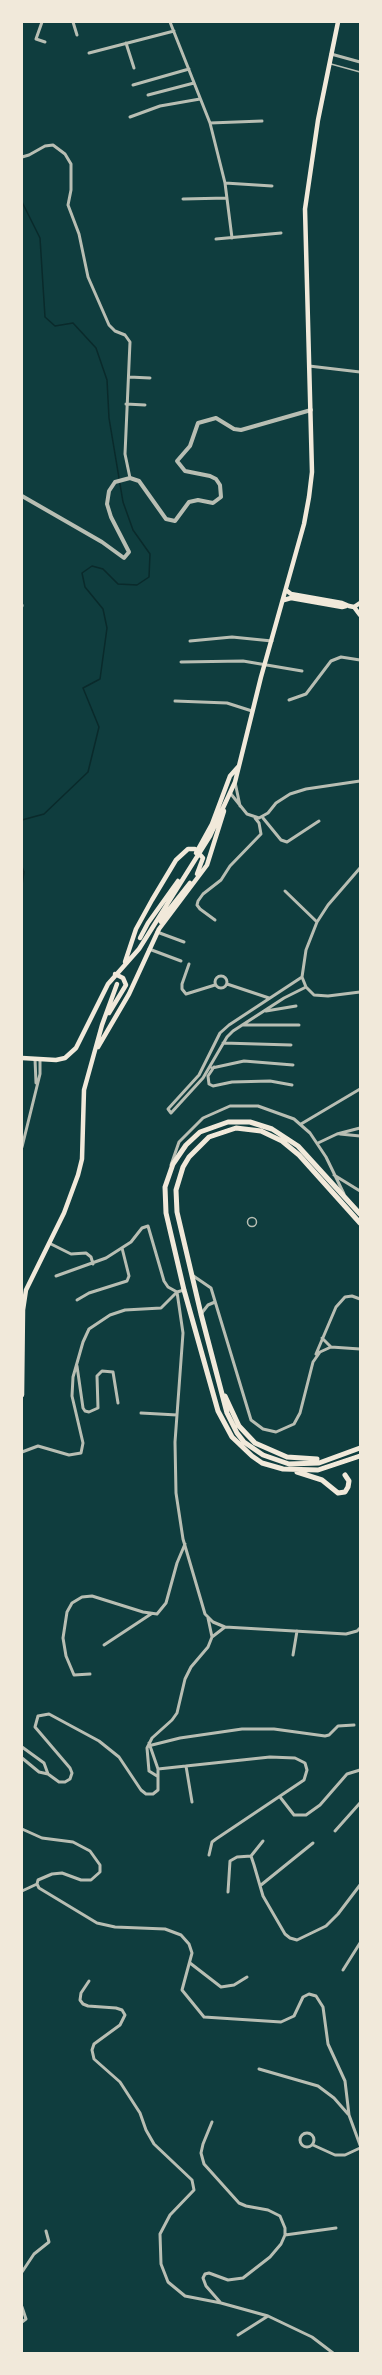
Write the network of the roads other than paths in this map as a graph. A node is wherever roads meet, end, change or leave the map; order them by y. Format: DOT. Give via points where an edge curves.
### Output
graph roads {
  1 [pos="42,22"];
  2 [pos="73,22"];
  3 [pos="170,22"];
  4 [pos="338,22"];
  5 [pos="174,32"];
  6 [pos="77,35"];
  7 [pos="45,42"];
  8 [pos="126,43"];
  9 [pos="89,53"];
  10 [pos="331,54"];
  11 [pos="360,62"];
  12 [pos="329,63"];
  13 [pos="134,68"];
  14 [pos="189,70"];
  15 [pos="360,72"];
  16 [pos="194,83"];
  17 [pos="132,85"];
  18 [pos="148,95"];
  19 [pos="200,99"];
  20 [pos="130,117"];
  21 [pos="262,121"];
  22 [pos="210,123"];
  23 [pos="22,157"];
  24 [pos="225,183"];
  25 [pos="272,186"];
  26 [pos="227,198"];
  27 [pos="183,199"];
  28 [pos="281,233"];
  29 [pos="232,238"];
  30 [pos="216,239"];
  31 [pos="309,366"];
  32 [pos="360,372"];
  33 [pos="129,377"];
  34 [pos="150,378"];
  35 [pos="126,404"];
  36 [pos="145,405"];
  37 [pos="311,410"];
  38 [pos="130,478"];
  39 [pos="22,496"];
  40 [pos="286,590"];
  41 [pos="284,600"];
  42 [pos="360,604"];
  43 [pos="346,606"];
  44 [pos="354,607"];
  45 [pos="360,615"];
  46 [pos="190,641"];
  47 [pos="272,641"];
  48 [pos="360,660"];
  49 [pos="181,662"];
  50 [pos="265,665"];
  51 [pos="302,671"];
  52 [pos="289,700"];
  53 [pos="175,701"];
  54 [pos="252,711"];
  55 [pos="239,766"];
  56 [pos="360,781"];
  57 [pos="235,782"];
  58 [pos="231,794"];
  59 [pos="225,805"];
  60 [pos="241,807"];
  61 [pos="255,818"];
  62 [pos="263,818"];
  63 [pos="319,821"];
  64 [pos="360,868"];
  65 [pos="284,891"];
  66 [pos="215,920"];
  67 [pos="317,922"];
  68 [pos="158,931"];
  69 [pos="140,938"];
  70 [pos="184,942"];
  71 [pos="149,949"];
  72 [pos="182,961"];
  73 [pos="124,964"];
  74 [pos="189,964"];
  75 [pos="117,975"];
  76 [pos="302,977"];
  77 [pos="117,984"];
  78 [pos="227,984"];
  79 [pos="215,985"];
  80 [pos="306,988"];
  81 [pos="360,992"];
  82 [pos="269,998"];
  83 [pos="296,1006"];
  84 [pos="265,1011"];
  85 [pos="105,1018"];
  86 [pos="241,1025"];
  87 [pos="299,1025"];
  88 [pos="223,1044"];
  89 [pos="291,1045"];
  90 [pos="212,1048"];
  91 [pos="218,1052"];
  92 [pos="94,1054"];
  93 [pos="22,1058"];
  94 [pos="38,1060"];
  95 [pos="293,1065"];
  96 [pos="214,1067"];
  97 [pos="209,1068"];
  98 [pos="36,1083"];
  99 [pos="292,1085"];
  100 [pos="360,1089"];
  101 [pos="301,1124"];
  102 [pos="360,1128"];
  103 [pos="337,1134"];
  104 [pos="360,1136"];
  105 [pos="318,1143"];
  106 [pos="22,1147"];
  107 [pos="333,1174"];
  108 [pos="167,1180"];
  109 [pos="360,1190"];
  110 [pos="349,1202"];
  111 [pos="360,1214"];
  112 [pos="360,1223"];
  113 [pos="250,1226"];
  114 [pos="49,1243"];
  115 [pos="122,1248"];
  116 [pos="93,1264"];
  117 [pos="191,1274"];
  118 [pos="56,1276"];
  119 [pos="184,1290"];
  120 [pos="177,1292"];
  121 [pos="360,1299"];
  122 [pos="77,1300"];
  123 [pos="215,1302"];
  124 [pos="201,1314"];
  125 [pos="322,1338"];
  126 [pos="331,1347"];
  127 [pos="360,1349"];
  128 [pos="315,1356"];
  129 [pos="77,1364"];
  130 [pos="218,1377"];
  131 [pos="22,1395"];
  132 [pos="118,1403"];
  133 [pos="141,1413"];
  134 [pos="177,1415"];
  135 [pos="360,1448"];
  136 [pos="22,1452"];
  137 [pos="360,1456"];
  138 [pos="317,1459"];
  139 [pos="294,1471"];
  140 [pos="346,1475"];
  141 [pos="185,1544"];
  142 [pos="151,1614"];
  143 [pos="208,1618"];
  144 [pos="225,1627"];
  145 [pos="360,1628"];
  146 [pos="297,1631"];
  147 [pos="212,1637"];
  148 [pos="104,1645"];
  149 [pos="293,1655"];
  150 [pos="90,1674"];
  151 [pos="354,1725"];
  152 [pos="150,1745"];
  153 [pos="22,1747"];
  154 [pos="32,1755"];
  155 [pos="22,1758"];
  156 [pos="27,1763"];
  157 [pos="156,1764"];
  158 [pos="186,1766"];
  159 [pos="148,1768"];
  160 [pos="158,1769"];
  161 [pos="360,1770"];
  162 [pos="48,1774"];
  163 [pos="157,1776"];
  164 [pos="280,1797"];
  165 [pos="192,1802"];
  166 [pos="360,1803"];
  167 [pos="22,1829"];
  168 [pos="335,1831"];
  169 [pos="263,1841"];
  170 [pos="313,1843"];
  171 [pos="209,1855"];
  172 [pos="251,1856"];
  173 [pos="37,1884"];
  174 [pos="261,1884"];
  175 [pos="360,1885"];
  176 [pos="22,1891"];
  177 [pos="228,1892"];
  178 [pos="360,1943"];
  179 [pos="190,1963"];
  180 [pos="343,1970"];
  181 [pos="248,1977"];
  182 [pos="89,1981"];
  183 [pos="258,2069"];
  184 [pos="349,2115"];
  185 [pos="212,2122"];
  186 [pos="313,2145"];
  187 [pos="360,2147"];
  188 [pos="336,2228"];
  189 [pos="46,2231"];
  190 [pos="285,2235"];
  191 [pos="22,2272"];
  192 [pos="221,2303"];
  193 [pos="22,2307"];
  194 [pos="268,2316"];
  195 [pos="22,2322"];
  196 [pos="238,2335"];
  197 [pos="333,2353"];
  1 -- 7 [label="street" via="36,40"];
  2 -- 6 [label="street"];
  3 -- 5 [label="street"];
  4 -- 10 [label="main road"];
  5 -- 8 [label="street"];
  5 -- 14 [label="street"];
  8 -- 9 [label="street"];
  8 -- 13 [label="street"];
  10 -- 11 [label="street"];
  10 -- 12 [label="main road"];
  12 -- 15 [label="lane"];
  12 -- 31 [label="main road" via="304,209"];
  14 -- 16 [label="street"];
  14 -- 17 [label="street"];
  16 -- 18 [label="street"];
  16 -- 19 [label="street"];
  19 -- 20 [label="street" via="160,106"];
  19 -- 22 [label="street"];
  21 -- 22 [label="street"];
  22 -- 24 [label="street"];
  23 -- 33 [label="street" via="45,146 54,145 65,154 71,164 68,205 79,234 88,277 106,320 115,331 125,335 130,342"];
  24 -- 25 [label="street"];
  24 -- 26 [label="street"];
  26 -- 27 [label="street"];
  26 -- 29 [label="street"];
  28 -- 29 [label="street"];
  29 -- 30 [label="street"];
  31 -- 32 [label="street"];
  31 -- 37 [label="main road"];
  33 -- 34 [label="street"];
  33 -- 35 [label="street"];
  35 -- 36 [label="street"];
  35 -- 38 [label="street" via="125,454"];
  37 -- 38 [label="street" via="241,430 234,429 216,418 198,423 190,446 177,461 185,471 216,479 220,485 221,497 214,503 198,500 189,502 175,521 166,519 139,481"];
  37 -- 40 [label="main road" via="312,472 309,497"];
  38 -- 39 [label="street" via="115,482 109,491 107,504 129,552 124,558 102,542"];
  40 -- 41 [label="main road"];
  40 -- 43 [label="main road" via="291,594"];
  41 -- 43 [label="main road" via="289,598"];
  41 -- 47 [label="main road"];
  42 -- 44 [label="main road"];
  43 -- 44 [label="main road"];
  44 -- 45 [label="main road"];
  46 -- 47 [label="street" via="232,637"];
  47 -- 50 [label="main road"];
  48 -- 52 [label="street" via="341,657 332,661 306,694"];
  49 -- 50 [label="street" via="243,661"];
  50 -- 51 [label="street"];
  50 -- 54 [label="main road"];
  53 -- 54 [label="street" via="227,703"];
  54 -- 55 [label="main road"];
  55 -- 57 [label="main road"];
  55 -- 69 [label="main road" via="230,776 205,839"];
  56 -- 62 [label="street" via="290,794 276,803"];
  57 -- 58 [label="main road"];
  57 -- 60 [label="street"];
  58 -- 59 [label="main road"];
  58 -- 60 [label="street"];
  59 -- 68 [label="main road" via="207,865"];
  59 -- 73 [label="main road" via="210,836 138,949"];
  60 -- 61 [label="street"];
  61 -- 62 [label="street"];
  61 -- 66 [label="street" via="261,834 230,866 221,880 198,901 200,909"];
  62 -- 63 [label="street" via="280,840 287,842"];
  64 -- 67 [label="street"];
  65 -- 67 [label="street"];
  67 -- 76 [label="street" via="306,950"];
  68 -- 70 [label="street"];
  68 -- 71 [label="main road"];
  68 -- 73 [label="main road" via="164,916 200,870 203,858 195,849 188,849 180,854 136,929"];
  71 -- 72 [label="street"];
  71 -- 92 [label="main road" via="129,994"];
  73 -- 75 [label="main road"];
  74 -- 79 [label="street" via="182,984 186,994"];
  75 -- 85 [label="main road" via="126,981 125,990"];
  75 -- 94 [label="main road" via="71,1053 56,1060"];
  76 -- 80 [label="street"];
  76 -- 82 [label="street"];
  77 -- 85 [label="main road"];
  78 -- 79 [label="street" via="221,988"];
  78 -- 79 [label="street" via="225,977 220,975 215,979"];
  78 -- 82 [label="street"];
  80 -- 81 [label="street" via="314,995"];
  80 -- 84 [label="street"];
  82 -- 90 [label="street" via="229,1025 220,1033"];
  83 -- 84 [label="street"];
  84 -- 86 [label="street"];
  85 -- 92 [label="main road"];
  86 -- 87 [label="street"];
  86 -- 88 [label="street" via="232,1031"];
  88 -- 89 [label="street"];
  88 -- 91 [label="street"];
  90 -- 91 [label="street"];
  90 -- 97 [label="street" via="199,1074 168,1109 171,1112"];
  91 -- 97 [label="street"];
  92 -- 114 [label="main road" via="84,1090 82,1159 78,1175"];
  93 -- 94 [label="main road"];
  94 -- 98 [label="street"];
  94 -- 98 [label="street" via="40,1074"];
  95 -- 96 [label="street" via="244,1061"];
  96 -- 97 [label="street"];
  96 -- 99 [label="street" via="208,1076 213,1086 232,1082 262,1081"];
  98 -- 106 [label="street"];
  100 -- 101 [label="street"];
  101 -- 105 [label="street"];
  101 -- 108 [label="street" via="258,1106 237,1105 217,1110 203,1118 178,1142"];
  102 -- 103 [label="street"];
  103 -- 104 [label="street"];
  103 -- 105 [label="street"];
  105 -- 107 [label="street"];
  107 -- 109 [label="street"];
  107 -- 110 [label="street"];
  108 -- 110 [label="highway" via="172,1164 200,1132 228,1122 250,1122 272,1129 290,1140 312,1160"];
  108 -- 119 [label="highway" via="166,1213"];
  110 -- 111 [label="highway"];
  112 -- 117 [label="highway" via="299,1155 282,1141 261,1131 236,1128 216,1134 202,1141 189,1157 176,1190 177,1212"];
  113 -- 113 [label="lane" via="256,1222 253,1217 247,1220"];
  114 -- 116 [label="street" via="72,1254 86,1253 91,1256"];
  114 -- 131 [label="main road" via="30,1281 24,1302"];
  115 -- 116 [label="street"];
  115 -- 120 [label="street" via="144,1227 149,1226 164,1281"];
  115 -- 122 [label="street" via="129,1276 127,1281 89,1293"];
  116 -- 118 [label="street"];
  117 -- 123 [label="street" via="210,1286"];
  117 -- 124 [label="highway"];
  119 -- 120 [label="street"];
  119 -- 139 [label="highway" via="218,1411 232,1437 262,1462"];
  120 -- 129 [label="street" via="161,1308 125,1310 99,1321 89,1329"];
  120 -- 134 [label="street" via="183,1333"];
  121 -- 125 [label="street" via="352,1296 341,1301"];
  123 -- 124 [label="street" via="208,1305"];
  123 -- 128 [label="street" via="251,1420 257,1426 269,1431 285,1429 294,1424 300,1413"];
  124 -- 130 [label="highway"];
  125 -- 126 [label="street"];
  125 -- 128 [label="street"];
  126 -- 127 [label="street"];
  126 -- 128 [label="street"];
  129 -- 132 [label="street" via="85,1411 98,1408 97,1376 102,1370 113,1372"];
  129 -- 136 [label="street" via="72,1396 83,1449 77,1455 38,1446"];
  130 -- 135 [label="highway" via="231,1423 244,1442 263,1455 290,1464 309,1464 327,1461"];
  130 -- 138 [label="highway" via="233,1416 255,1442 287,1457"];
  133 -- 134 [label="street"];
  134 -- 141 [label="street" via="176,1480"];
  137 -- 139 [label="highway" via="318,1470"];
  139 -- 140 [label="highway" via="322,1480 338,1493 345,1492 348,1487"];
  141 -- 142 [label="street" via="166,1603 157,1614"];
  141 -- 143 [label="street"];
  142 -- 148 [label="street"];
  142 -- 150 [label="street" via="92,1596 82,1597 72,1603 64,1631 66,1656 74,1675"];
  143 -- 144 [label="street"];
  143 -- 147 [label="street"];
  144 -- 146 [label="street"];
  144 -- 147 [label="street"];
  145 -- 146 [label="street" via="346,1634"];
  146 -- 149 [label="street"];
  147 -- 152 [label="street" via="208,1647 191,1667 185,1679 177,1713"];
  151 -- 152 [label="street" via="338,1726 325,1736 274,1729 242,1729"];
  152 -- 157 [label="street"];
  152 -- 159 [label="street" via="146,1754"];
  153 -- 154 [label="street"];
  154 -- 156 [label="street"];
  154 -- 162 [label="street" via="46,1765"];
  155 -- 156 [label="street"];
  156 -- 162 [label="street"];
  157 -- 159 [label="street"];
  157 -- 160 [label="street"];
  158 -- 160 [label="street"];
  158 -- 164 [label="street" via="260,1757 299,1759 306,1766 306,1777"];
  158 -- 165 [label="street"];
  159 -- 163 [label="street" via="151,1774"];
  160 -- 163 [label="street"];
  161 -- 164 [label="street" via="347,1774 320,1805 306,1815 294,1814"];
  162 -- 163 [label="street" via="62,1782 70,1779 72,1773 35,1727 38,1716 45,1713 78,1728 119,1757 146,1794 156,1792"];
  164 -- 171 [label="street" via="212,1842"];
  166 -- 168 [label="street"];
  167 -- 173 [label="street" via="42,1838 73,1842 90,1851 100,1865 100,1872 91,1880 52,1874 42,1877"];
  169 -- 172 [label="street"];
  170 -- 174 [label="street"];
  172 -- 174 [label="street"];
  172 -- 177 [label="street" via="237,1857 230,1861"];
  173 -- 176 [label="street"];
  173 -- 179 [label="street" via="97,1923 115,1927 173,1931 181,1935 191,1948"];
  174 -- 175 [label="street" via="263,1896 285,1934 297,1940 326,1926"];
  178 -- 180 [label="street"];
  179 -- 181 [label="street" via="221,1987 234,1985"];
  179 -- 184 [label="street" via="182,1990 204,2017 281,2022 294,2016 303,1997 309,1994 316,1996 323,2007 328,2044 345,2081"];
  182 -- 192 [label="street" via="81,1993 80,2000 83,2004 116,2008 122,2010 125,2015 120,2025 94,2044 94,2059 120,2082 140,2113 154,2144 192,2180 194,2190 170,2215 160,2234 161,2264 165,2277 172,2288 184,2296"];
  183 -- 184 [label="street" via="318,2086 334,2098"];
  184 -- 187 [label="street"];
  185 -- 190 [label="street" via="201,2153 204,2164 239,2202 280,2216"];
  186 -- 186 [label="street" via="312,2135 303,2135 303,2145"];
  186 -- 187 [label="street" via="335,2156 344,2155"];
  188 -- 190 [label="street"];
  189 -- 191 [label="street" via="49,2242 34,2254"];
  190 -- 192 [label="street" via="270,2256 242,2278 228,2280 209,2273 203,2276 206,2286"];
  192 -- 194 [label="street"];
  193 -- 195 [label="street" via="26,2319"];
  194 -- 196 [label="street"];
  194 -- 197 [label="street" via="312,2337"];
}
